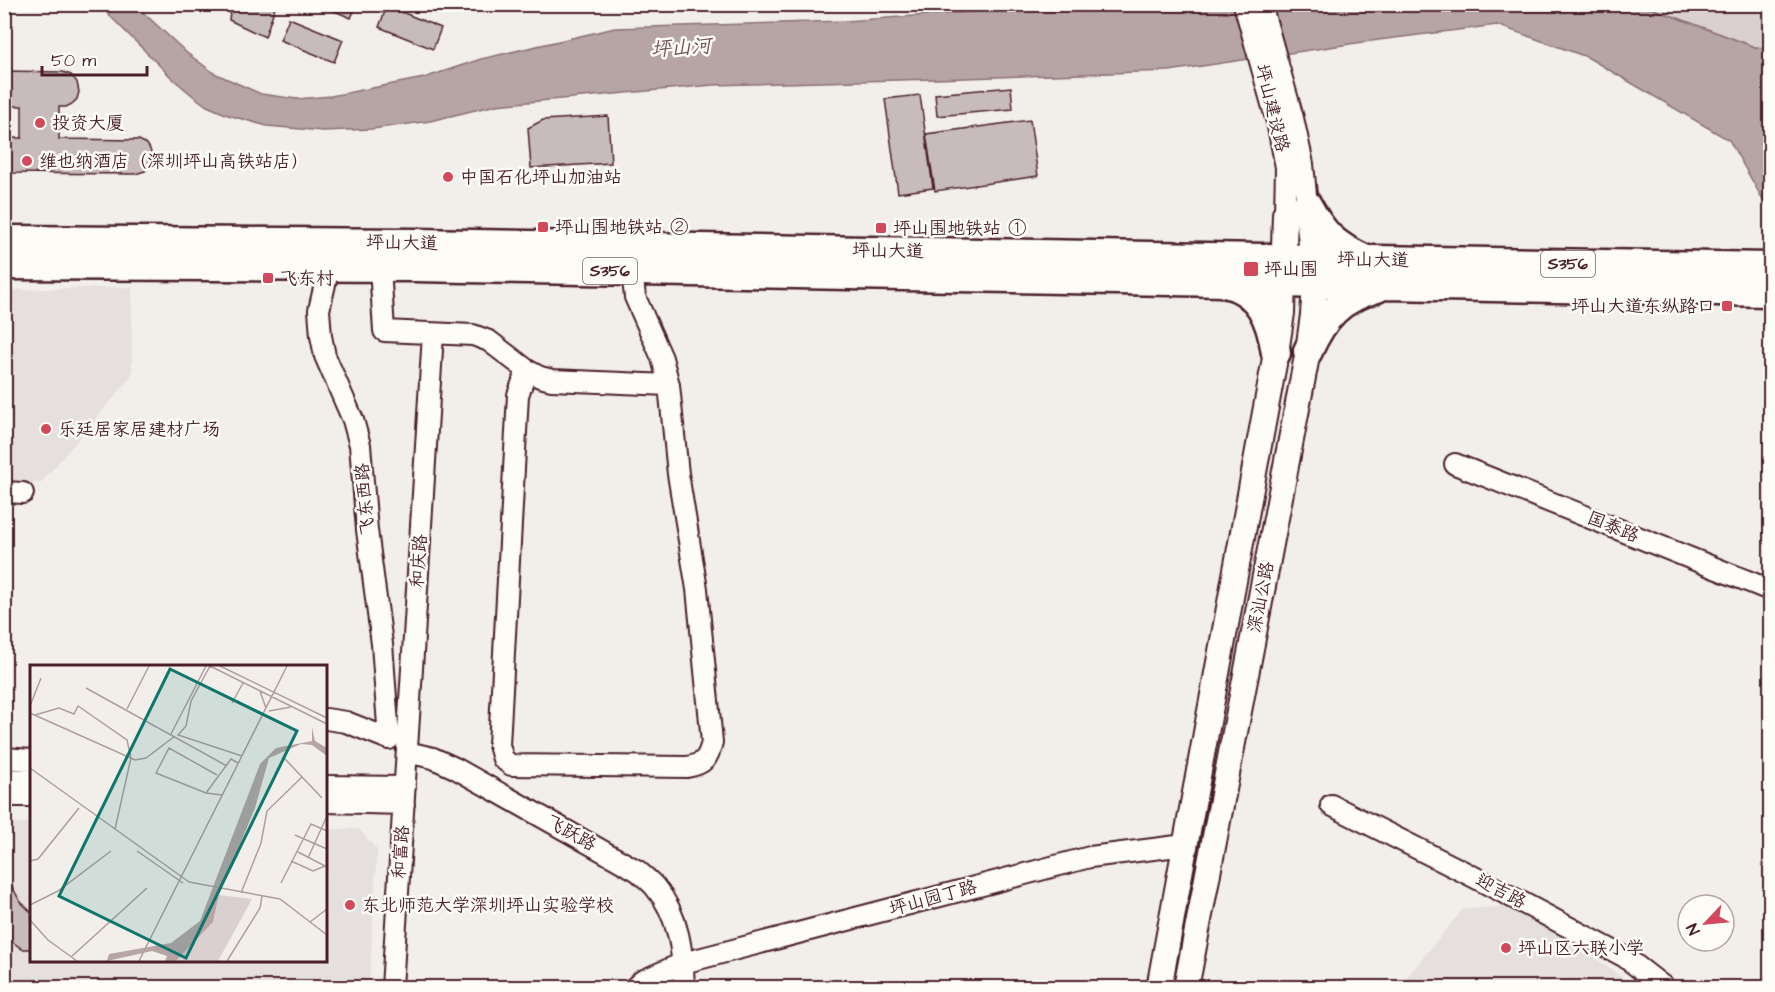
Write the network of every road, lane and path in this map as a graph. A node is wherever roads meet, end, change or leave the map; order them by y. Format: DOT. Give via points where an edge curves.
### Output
graph roads {
  1 [pos="1244,4"];
  2 [pos="1262,4"];
  3 [pos="1270,66"];
  4 [pos="1296,210"];
  5 [pos="4,240"];
  6 [pos="1238,258"];
  7 [pos="1366,260"];
  8 [pos="4,265"];
  9 [pos="329,267"];
  10 [pos="380,267"];
  11 [pos="1770,267"];
  12 [pos="632,271"];
  13 [pos="1284,271"];
  14 [pos="1313,271"];
  15 [pos="1216,282"];
  16 [pos="1394,285"];
  17 [pos="1770,292"];
  18 [pos="433,334"];
  19 [pos="1308,351"];
  20 [pos="1276,353"];
  21 [pos="527,370"];
  22 [pos="669,385"];
  23 [pos="1455,464"];
  24 [pos="1770,590"];
  25 [pos="327,719"];
  26 [pos="407,752"];
  27 [pos="4,758"];
  28 [pos="30,760"];
  29 [pos="4,780"];
  30 [pos="30,780"];
  31 [pos="327,786"];
  32 [pos="4,796"];
  33 [pos="30,796"];
  34 [pos="404,796"];
  35 [pos="327,802"];
  36 [pos="1331,805"];
  37 [pos="1185,845"];
  38 [pos="683,963"];
  39 [pos="392,987"];
  40 [pos="634,987"];
  41 [pos="684,987"];
  42 [pos="1159,987"];
  43 [pos="1186,987"];
  44 [pos="1665,987"];
  1 -- 3 [label="street, 坪山建设路"];
  2 -- 3 [label="street, 坪山建设路"];
  3 -- 4 [label="street, 坪山建设路" via="1293,118 1303,164"];
  4 -- 6 [label="main road" via="1268,239"];
  4 -- 7 [label="highway" via="1318,224 1345,250"];
  4 -- 13 [label="main road, 深汕公路"];
  4 -- 14 [label="main road, 深汕公路"];
  5 -- 6 [label="highway, 坪山大道 / S356" via="427,243"];
  6 -- 13 [label="highway, 坪山大道 / S356"];
  7 -- 11 [label="highway, 坪山大道 / S356"];
  7 -- 14 [label="highway, 坪山大道 / S356"];
  8 -- 9 [label="highway, 坪山大道 / S356"];
  9 -- 10 [label="highway, 坪山大道 / S356"];
  9 -- 25 [label="street, 飞东西路" via="319,310 321,336 360,445 389,739 346,722"];
  10 -- 12 [label="highway, 坪山大道 / S356"];
  10 -- 18 [label="street" via="384,331"];
  12 -- 15 [label="highway, 坪山大道 / S356"];
  12 -- 22 [label="street" via="635,297 662,358"];
  13 -- 14 [label="highway, 坪山大道 / S356"];
  13 -- 15 [label="highway, 坪山大道 / S356"];
  13 -- 20 [label="main road, 深汕公路"];
  14 -- 16 [label="highway, 坪山大道 / S356"];
  14 -- 19 [label="main road, 深汕公路"];
  15 -- 20 [label="highway" via="1245,291 1256,301 1270,323"];
  16 -- 17 [label="highway, 坪山大道 / S356"];
  16 -- 19 [label="highway" via="1359,294 1343,303 1317,331"];
  18 -- 21 [label="street" via="473,335 489,341"];
  18 -- 26 [label="street, 和庆路"];
  19 -- 43 [label="main road, 深汕公路"];
  20 -- 37 [label="main road, 深汕公路"];
  21 -- 22 [label="street" via="552,380"];
  21 -- 22 [label="street" via="518,395 499,745 502,759 511,765 687,767 698,765 709,755 712,742 697,589 678,474"];
  23 -- 24 [label="street, 国泰路"];
  26 -- 34 [label="street, 和庆路"];
  26 -- 38 [label="street, 飞跃路" via="455,768 638,871 668,906 679,932"];
  27 -- 28 [label="street"];
  29 -- 30 [label="street"];
  31 -- 34 [label="street"];
  32 -- 33 [label="street"];
  34 -- 35 [label="street"];
  34 -- 39 [label="street, 和富路"];
  36 -- 44 [label="street, 迎吉路" via="1625,957"];
  37 -- 38 [label="street, 坪山园丁路" via="1090,856"];
  37 -- 42 [label="main road, 深汕公路"];
  38 -- 40 [label="street, 坪山园丁路"];
  38 -- 41 [label="street, 飞跃路"];
}
